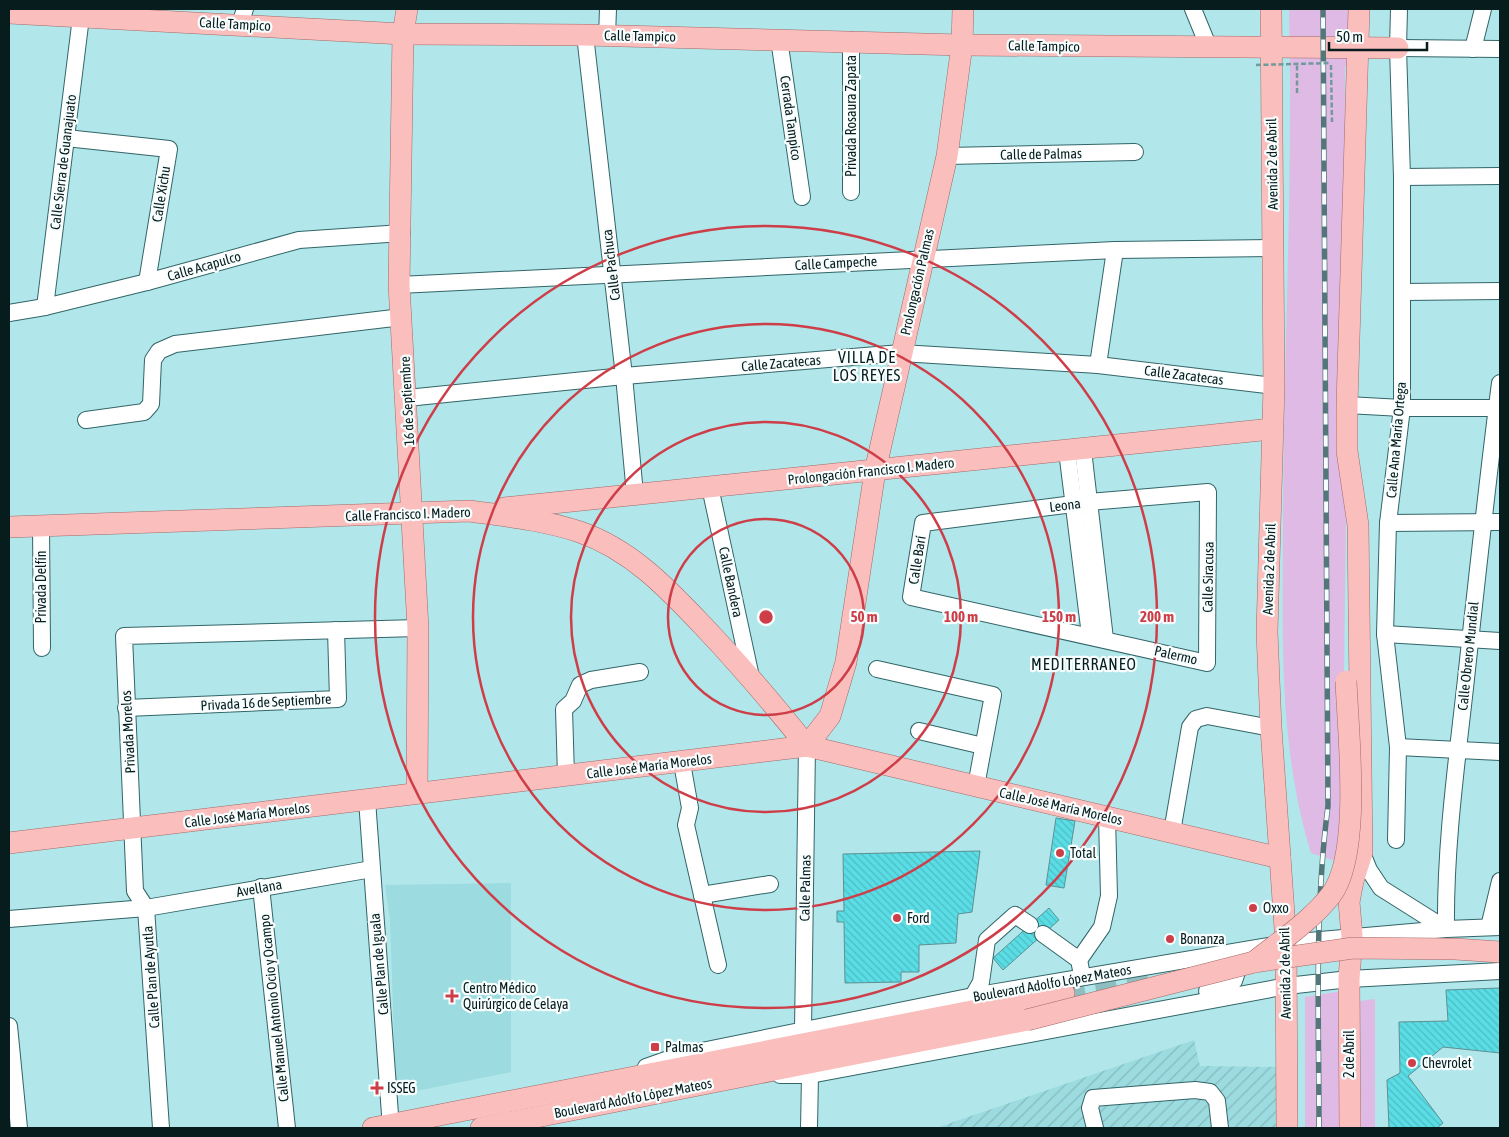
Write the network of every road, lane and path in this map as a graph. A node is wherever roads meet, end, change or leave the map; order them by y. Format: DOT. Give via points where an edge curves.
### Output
graph roads {
  1 [pos="407,9"];
  2 [pos="608,9"];
  3 [pos="963,9"];
  4 [pos="1193,9"];
  5 [pos="1271,9"];
  6 [pos="1359,9"];
  7 [pos="1399,9"];
  8 [pos="1482,9"];
  9 [pos="9,13"];
  10 [pos="139,14"];
  11 [pos="243,16"];
  12 [pos="81,17"];
  13 [pos="403,34"];
  14 [pos="585,35"];
  15 [pos="607,36"];
  16 [pos="779,39"];
  17 [pos="851,40"];
  18 [pos="962,45"];
  19 [pos="1209,48"];
  20 [pos="1271,48"];
  21 [pos="1358,48"];
  22 [pos="1398,48"];
  23 [pos="1474,49"];
  24 [pos="1500,49"];
  25 [pos="1256,65"];
  26 [pos="1297,65"];
  27 [pos="1297,93"];
  28 [pos="1332,122"];
  29 [pos="66,138"];
  30 [pos="1135,152"];
  31 [pos="947,156"];
  32 [pos="1500,176"];
  33 [pos="1402,177"];
  34 [pos="851,192"];
  35 [pos="802,197"];
  36 [pos="402,233"];
  37 [pos="1273,248"];
  38 [pos="1115,250"];
  39 [pos="922,258"];
  40 [pos="612,274"];
  41 [pos="147,282"];
  42 [pos="399,285"];
  43 [pos="1500,291"];
  44 [pos="1403,292"];
  45 [pos="45,307"];
  46 [pos="9,313"];
  47 [pos="402,317"];
  48 [pos="901,352"];
  49 [pos="1098,365"];
  50 [pos="624,376"];
  51 [pos="1500,383"];
  52 [pos="1274,386"];
  53 [pos="407,398"];
  54 [pos="1347,405"];
  55 [pos="1402,408"];
  56 [pos="1499,408"];
  57 [pos="86,420"];
  58 [pos="1272,429"];
  59 [pos="1075,450"];
  60 [pos="1347,451"];
  61 [pos="875,471"];
  62 [pos="710,487"];
  63 [pos="1208,492"];
  64 [pos="635,494"];
  65 [pos="1082,503"];
  66 [pos="469,511"];
  67 [pos="413,514"];
  68 [pos="1500,522"];
  69 [pos="923,523"];
  70 [pos="1388,523"];
  71 [pos="1482,523"];
  72 [pos="9,527"];
  73 [pos="41,534"];
  74 [pos="911,597"];
  75 [pos="418,628"];
  76 [pos="336,630"];
  77 [pos="1385,634"];
  78 [pos="1097,637"];
  79 [pos="1470,638"];
  80 [pos="1500,640"];
  81 [pos="42,648"];
  82 [pos="1207,662"];
  83 [pos="877,669"];
  84 [pos="640,672"];
  85 [pos="751,677"];
  86 [pos="126,708"];
  87 [pos="1271,728"];
  88 [pos="919,731"];
  89 [pos="807,746"];
  90 [pos="983,746"];
  91 [pos="1398,747"];
  92 [pos="1458,750"];
  93 [pos="1500,752"];
  94 [pos="682,763"];
  95 [pos="566,776"];
  96 [pos="976,786"];
  97 [pos="417,794"];
  98 [pos="367,800"];
  99 [pos="1108,817"];
  100 [pos="133,828"];
  101 [pos="1172,832"];
  102 [pos="1396,840"];
  103 [pos="9,843"];
  104 [pos="1362,853"];
  105 [pos="1280,858"];
  106 [pos="372,869"];
  107 [pos="1500,882"];
  108 [pos="770,884"];
  109 [pos="261,887"];
  110 [pos="702,895"];
  111 [pos="146,908"];
  112 [pos="9,919"];
  113 [pos="1495,927"];
  114 [pos="1446,929"];
  115 [pos="1352,936"];
  116 [pos="1286,943"];
  117 [pos="1500,952"];
  118 [pos="1079,960"];
  119 [pos="1179,961"];
  120 [pos="1254,962"];
  121 [pos="718,965"];
  122 [pos="1500,971"];
  123 [pos="1082,977"];
  124 [pos="1349,979"];
  125 [pos="1287,986"];
  126 [pos="1064,993"];
  127 [pos="973,996"];
  128 [pos="1113,1019"];
  129 [pos="9,1026"];
  130 [pos="803,1030"];
  131 [pos="755,1074"];
  132 [pos="810,1076"];
  133 [pos="611,1080"];
  134 [pos="506,1126"];
  135 [pos="385,1127"];
  136 [pos="19,1128"];
  137 [pos="160,1128"];
  138 [pos="287,1128"];
  139 [pos="481,1128"];
  140 [pos="810,1128"];
  141 [pos="1095,1128"];
  142 [pos="1220,1128"];
  143 [pos="1286,1128"];
  144 [pos="1350,1128"];
  1 -- 13 [label="main road, 16 de Septiembre"];
  2 -- 15 [label="street"];
  3 -- 18 [label="main road, Prolongación Palmas"];
  4 -- 19 [label="street"];
  5 -- 20 [label="main road, Avenida 2 de Abril"];
  6 -- 21 [label="main road"];
  7 -- 22 [label="street, Calle Ana María Ortega"];
  8 -- 23 [label="street"];
  9 -- 12 [label="main road, Calle Tampico"];
  10 -- 11 [label="main road, Calle Tampico"];
  10 -- 12 [label="main road, Calle Tampico"];
  11 -- 13 [label="main road, Calle Tampico"];
  12 -- 29 [label="street, Calle Sierra de Guanajuato"];
  13 -- 14 [label="main road, Calle Tampico"];
  13 -- 36 [label="main road, 16 de Septiembre"];
  14 -- 15 [label="main road, Calle Tampico"];
  14 -- 40 [label="street, Calle Pachuca"];
  15 -- 16 [label="main road, Calle Tampico"];
  16 -- 17 [label="main road, Calle Tampico"];
  16 -- 35 [label="street, Cerrada Tampico"];
  17 -- 18 [label="main road, Calle Tampico"];
  17 -- 34 [label="street, Privada Rosaura Zapata"];
  18 -- 19 [label="main road, Calle Tampico"];
  18 -- 31 [label="main road, Prolongación Palmas"];
  19 -- 20 [label="main road, Calle Tampico"];
  20 -- 21 [label="main road, Calle Tampico"];
  20 -- 37 [label="main road, Avenida 2 de Abril"];
  21 -- 22 [label="main road, Calle Tampico"];
  21 -- 54 [label="main road"];
  22 -- 23 [label="street"];
  22 -- 33 [label="street, Calle Ana María Ortega"];
  23 -- 24 [label="street"];
  25 -- 26 [label="path, bridge"];
  26 -- 27 [label="path"];
  26 -- 28 [label="path, bridge" via="1331,63"];
  29 -- 41 [label="street, Calle Xichu" via="169,149"];
  29 -- 45 [label="street, Calle Sierra de Guanajuato"];
  30 -- 31 [label="street, Calle de Palmas"];
  31 -- 39 [label="main road, Prolongación Palmas"];
  32 -- 33 [label="street"];
  33 -- 44 [label="street, Calle Ana María Ortega"];
  36 -- 41 [label="street, Calle Acapulco" via="299,240"];
  36 -- 42 [label="main road, 16 de Septiembre"];
  37 -- 38 [label="street, Calle Campeche"];
  37 -- 52 [label="main road, Avenida 2 de Abril"];
  38 -- 39 [label="street, Calle Campeche"];
  38 -- 49 [label="street"];
  39 -- 40 [label="street, Calle Campeche"];
  39 -- 48 [label="main road, Prolongación Palmas"];
  40 -- 42 [label="street, Calle Campeche"];
  40 -- 50 [label="street, Calle Pachuca"];
  41 -- 45 [label="street, Calle Acapulco"];
  42 -- 47 [label="main road, 16 de Septiembre"];
  43 -- 44 [label="street"];
  44 -- 55 [label="street, Calle Ana María Ortega"];
  45 -- 46 [label="street, Calle Acapulco"];
  47 -- 53 [label="main road, 16 de Septiembre"];
  47 -- 57 [label="street" via="175,344 159,351 153,360 151,404 144,412"];
  48 -- 49 [label="street, Calle Zacatecas"];
  48 -- 50 [label="street, Calle Zacatecas"];
  48 -- 61 [label="main road, Prolongación Palmas"];
  49 -- 52 [label="street, Calle Zacatecas"];
  50 -- 53 [label="street, Calle Zacatecas"];
  50 -- 64 [label="street, Calle Pachuca"];
  51 -- 56 [label="street, Calle Obrero Mundial"];
  52 -- 58 [label="main road, Avenida 2 de Abril"];
  53 -- 67 [label="main road, 16 de Septiembre"];
  54 -- 55 [label="street"];
  54 -- 60 [label="main road"];
  55 -- 56 [label="street"];
  55 -- 70 [label="street, Calle Ana María Ortega"];
  56 -- 71 [label="street, Calle Obrero Mundial"];
  58 -- 59 [label="main road, Prolongación Francisco I. Madero"];
  58 -- 87 [label="main road, Avenida 2 de Abril" via="1267,632"];
  59 -- 61 [label="main road, Prolongación Francisco I. Madero"];
  59 -- 65 [label="street"];
  60 -- 104 [label="main road, 2 de Abril" via="1358,525"];
  60 -- 120 [label="main road, bridge" via="1345,627 1350,838 1344,867 1333,893"];
  61 -- 62 [label="main road, Prolongación Francisco I. Madero"];
  61 -- 89 [label="main road, Prolongación Palmas" via="846,662 830,716"];
  62 -- 64 [label="main road, Prolongación Francisco I. Madero"];
  62 -- 85 [label="street, Calle Bandera"];
  63 -- 65 [label="street, Leona"];
  63 -- 82 [label="street, Calle Siracusa"];
  64 -- 66 [label="main road, Prolongación Francisco I. Madero"];
  65 -- 69 [label="street, Leona"];
  65 -- 78 [label="street"];
  66 -- 67 [label="main road, Calle Francisco I. Madero"];
  66 -- 85 [label="main road, Calle Francisco I. Madero" via="528,519 581,533 626,554 664,584"];
  67 -- 73 [label="main road, Calle Francisco I. Madero"];
  67 -- 75 [label="main road, 16 de Septiembre"];
  68 -- 71 [label="street"];
  69 -- 74 [label="street, Calle Barí"];
  70 -- 71 [label="street"];
  70 -- 77 [label="street, Calle Ana María Ortega"];
  71 -- 79 [label="street, Calle Obrero Mundial"];
  72 -- 73 [label="main road, Calle Francisco I. Madero"];
  73 -- 81 [label="street, Privada Delfín"];
  74 -- 78 [label="street, Palermo"];
  75 -- 76 [label="street"];
  75 -- 97 [label="main road, 16 de Septiembre"];
  76 -- 86 [label="street, Privada 16 de Septiembre" via="338,699"];
  76 -- 86 [label="street, Privada Morelos" via="124,636"];
  77 -- 79 [label="street"];
  77 -- 91 [label="street, Calle Ana María Ortega"];
  78 -- 82 [label="street, Palermo"];
  79 -- 80 [label="street"];
  79 -- 92 [label="street, Calle Obrero Mundial"];
  83 -- 90 [label="street" via="993,695"];
  84 -- 95 [label="street" via="591,680 580,685 573,701 564,708"];
  85 -- 89 [label="main road, Calle Francisco I. Madero"];
  86 -- 100 [label="street, Privada Morelos"];
  87 -- 101 [label="street" via="1207,716 1196,719 1190,727"];
  87 -- 105 [label="main road, Avenida 2 de Abril"];
  88 -- 90 [label="street"];
  89 -- 94 [label="main road, Calle José María Morelos"];
  89 -- 96 [label="main road, Calle José María Morelos"];
  89 -- 130 [label="street, Calle Palmas"];
  90 -- 96 [label="street"];
  91 -- 92 [label="street"];
  91 -- 102 [label="street, Calle Ana María Ortega"];
  92 -- 93 [label="street"];
  92 -- 114 [label="street, Calle Obrero Mundial" via="1445,878"];
  94 -- 95 [label="main road, Calle José María Morelos"];
  94 -- 110 [label="street" via="690,808 686,825"];
  95 -- 97 [label="main road, Calle José María Morelos"];
  96 -- 99 [label="main road, Calle José María Morelos"];
  97 -- 98 [label="main road, Calle José María Morelos"];
  98 -- 100 [label="main road, Calle José María Morelos"];
  98 -- 106 [label="street, Calle Plan de Iguala"];
  99 -- 101 [label="main road, Calle José María Morelos"];
  99 -- 118 [label="street" via="1109,896 1102,927"];
  100 -- 103 [label="main road, Calle José María Morelos"];
  100 -- 111 [label="street, Calle Plan de Ayutla" via="135,891"];
  101 -- 105 [label="main road, Calle José María Morelos"];
  104 -- 114 [label="street" via="1381,888"];
  104 -- 115 [label="main road, 2 de Abril" via="1349,902"];
  105 -- 116 [label="main road, Avenida 2 de Abril"];
  106 -- 109 [label="street, Avellana"];
  106 -- 135 [label="street, Calle Plan de Iguala"];
  107 -- 113 [label="street"];
  108 -- 110 [label="street"];
  109 -- 111 [label="street, Avellana"];
  109 -- 138 [label="street, Calle Manuel Antonio Ocio y Ocampo"];
  110 -- 121 [label="street"];
  111 -- 112 [label="street, Avellana"];
  111 -- 137 [label="street, Calle Plan de Ayutla"];
  113 -- 114 [label="street, Boulevard Adolfo López Mateos"];
  114 -- 115 [label="street, Boulevard Adolfo López Mateos"];
  115 -- 116 [label="street, Boulevard Adolfo López Mateos"];
  115 -- 124 [label="main road, 2 de Abril"];
  116 -- 119 [label="street, Boulevard Adolfo López Mateos"];
  116 -- 125 [label="main road, Avenida 2 de Abril"];
  117 -- 120 [label="main road, Boulevard Adolfo López Mateos, bridge" via="1455,948 1354,948"];
  118 -- 123 [label="street"];
  118 -- 127 [label="street" via="1015,915 987,940 981,982"];
  119 -- 123 [label="street, Boulevard Adolfo López Mateos"];
  119 -- 128 [label="street" via="1202,966 1225,961 1234,965 1236,978 1222,988 1127,1006"];
  120 -- 131 [label="main road, Boulevard Adolfo López Mateos, bridge" via="1027,1020"];
  122 -- 124 [label="street, Boulevard Adolfo López Mateos"];
  123 -- 127 [label="street, Boulevard Adolfo López Mateos"];
  124 -- 125 [label="street, Boulevard Adolfo López Mateos"];
  124 -- 144 [label="main road, 2 de Abril"];
  125 -- 128 [label="street, Boulevard Adolfo López Mateos"];
  125 -- 143 [label="main road, Avenida 2 de Abril"];
  126 -- 133 [label="main road, Boulevard Adolfo López Mateos"];
  127 -- 130 [label="street, Boulevard Adolfo López Mateos"];
  128 -- 132 [label="street, Boulevard Adolfo López Mateos"];
  129 -- 136 [label="street"];
  130 -- 133 [label="street, Boulevard Adolfo López Mateos" via="677,1056"];
  131 -- 132 [label="street, Boulevard Adolfo López Mateos"];
  131 -- 134 [label="main road, Boulevard Adolfo López Mateos"];
  132 -- 140 [label="street"];
  133 -- 135 [label="main road, Boulevard Adolfo López Mateos"];
  134 -- 139 [label="main road, Boulevard Adolfo López Mateos"];
  141 -- 142 [label="street" via="1090,1108 1093,1098 1195,1090 1210,1092 1217,1101"];
}
